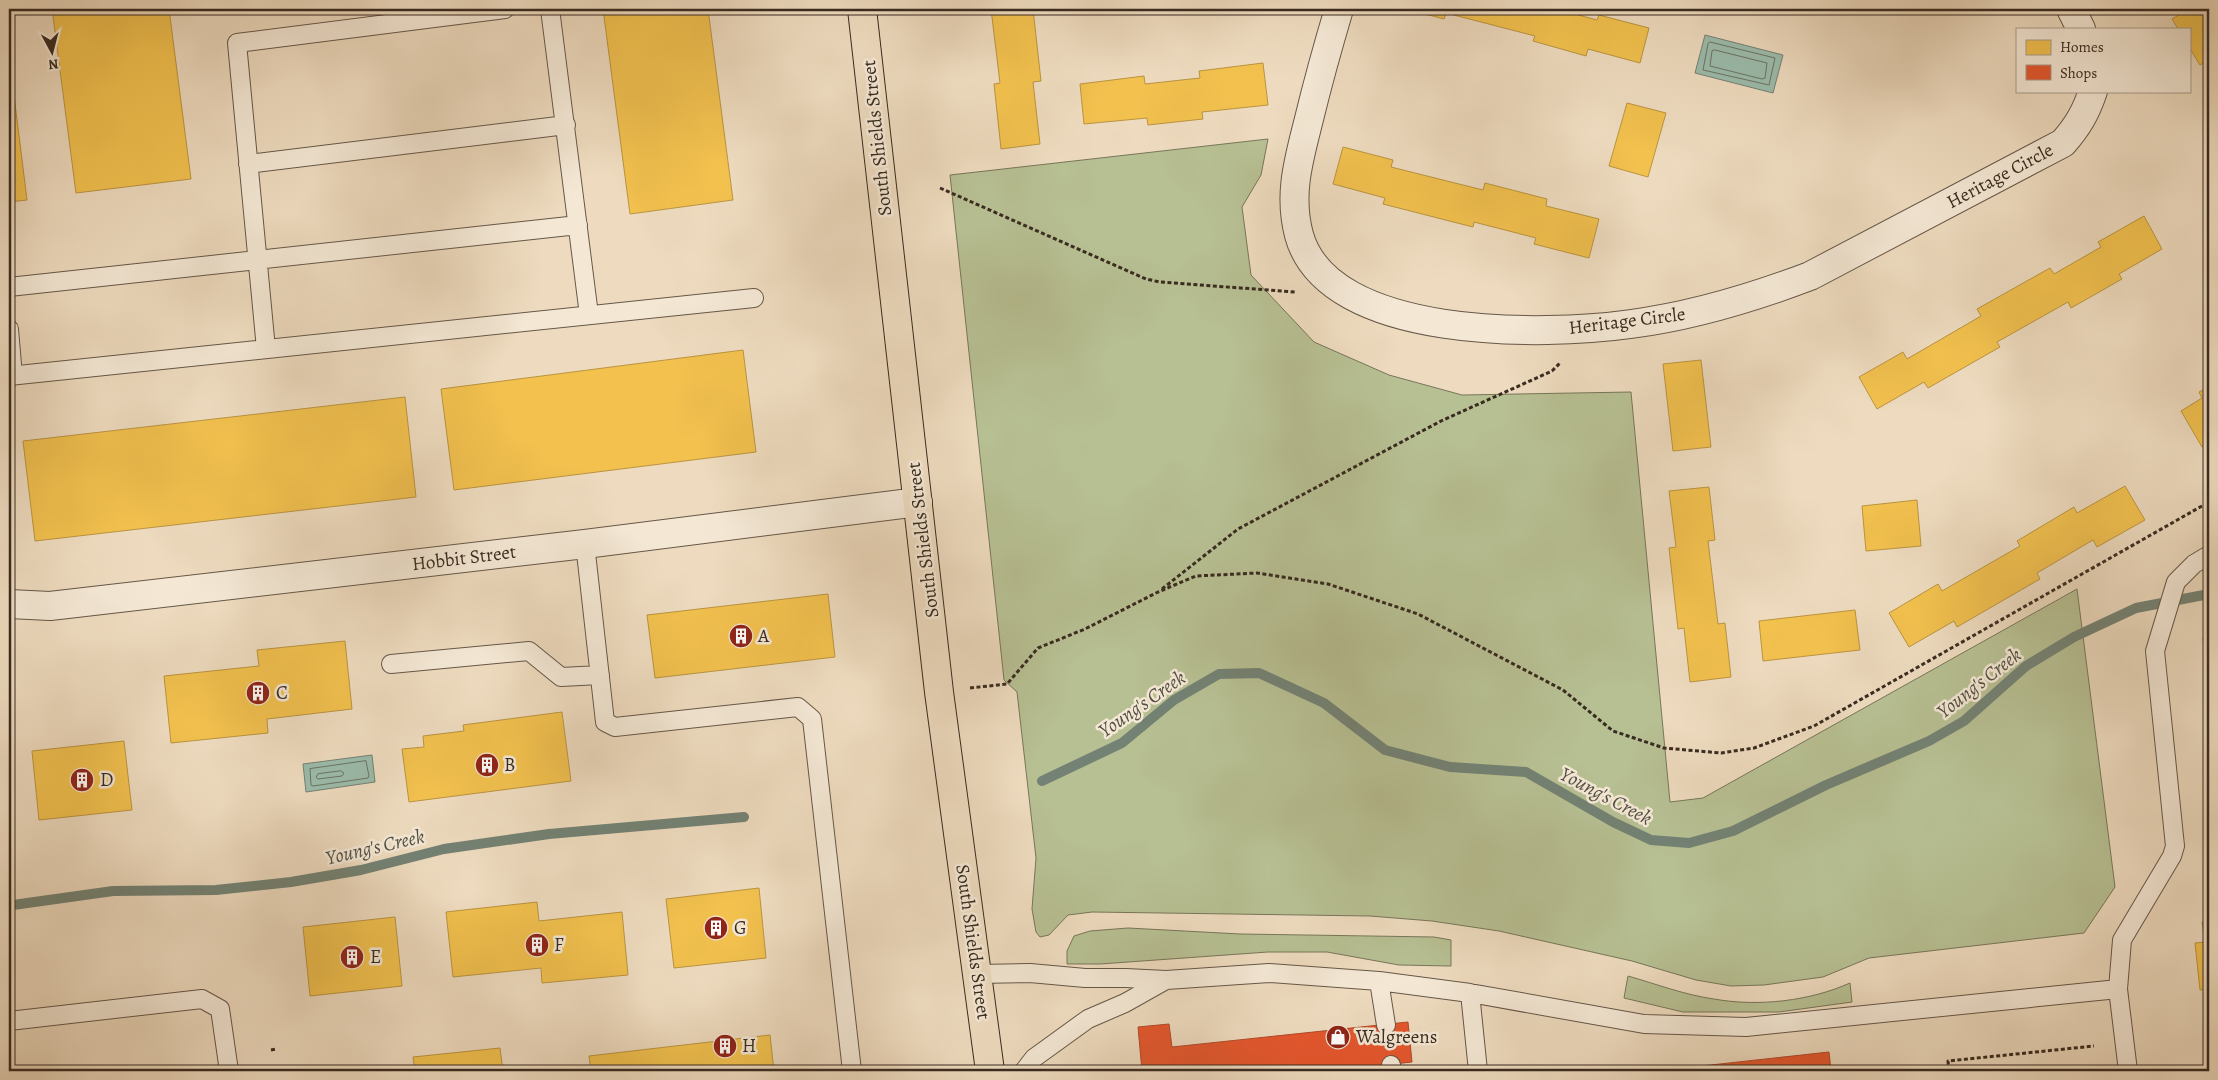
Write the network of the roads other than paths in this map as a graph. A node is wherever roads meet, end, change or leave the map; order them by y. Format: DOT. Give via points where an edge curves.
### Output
graph roads {
  1 [pos="506,9"];
  2 [pos="550,9"];
  3 [pos="862,9"];
  4 [pos="1339,9"];
  5 [pos="2071,9"];
  6 [pos="2080,28"];
  7 [pos="2093,92"];
  8 [pos="566,126"];
  9 [pos="248,164"];
  10 [pos="578,225"];
  11 [pos="258,260"];
  12 [pos="9,287"];
  13 [pos="754,298"];
  14 [pos="589,315"];
  15 [pos="9,329"];
  16 [pos="266,349"];
  17 [pos="11,376"];
  18 [pos="918,502"];
  19 [pos="585,544"];
  20 [pos="2209,555"];
  21 [pos="9,604"];
  22 [pos="391,664"];
  23 [pos="600,675"];
  24 [pos="977,974"];
  25 [pos="1166,980"];
  26 [pos="1380,980"];
  27 [pos="2118,989"];
  28 [pos="1470,993"];
  29 [pos="9,1021"];
  30 [pos="1386,1025"];
  31 [pos="229,1071"];
  32 [pos="852,1071"];
  33 [pos="990,1071"];
  34 [pos="1024,1071"];
  35 [pos="1478,1071"];
  36 [pos="2128,1071"];
  1 -- 9 [label="lane" via="237,43"];
  2 -- 8 [label="lane"];
  3 -- 18 [label="main road, South Shields Street"];
  4 -- 7 [label="street, Heritage Circle" via="1294,180 1294,214 1299,238 1313,263 1329,281 1362,302 1406,317 1455,326 1574,331 1703,311 1767,292 1810,276 2063,143 2085,114"];
  5 -- 6 [label="street"];
  8 -- 9 [label="lane"];
  8 -- 10 [label="lane"];
  9 -- 11 [label="lane"];
  10 -- 11 [label="lane"];
  10 -- 14 [label="lane"];
  11 -- 12 [label="lane"];
  11 -- 16 [label="lane"];
  13 -- 14 [label="lane"];
  14 -- 16 [label="lane"];
  15 -- 17 [label="lane"];
  16 -- 17 [label="lane"];
  18 -- 19 [label="street, Hobbit Street"];
  18 -- 24 [label="main road, South Shields Street" via="939,692"];
  19 -- 21 [label="street, Hobbit Street" via="50,606"];
  19 -- 23 [label="lane"];
  20 -- 27 [label="lane" via="2194,564 2176,582 2155,651 2175,846 2122,940"];
  22 -- 23 [label="lane" via="529,651 561,677"];
  23 -- 32 [label="lane" via="605,722 615,727 798,707 812,719"];
  24 -- 25 [label="lane" via="1030,973"];
  24 -- 33 [label="main road, South Shields Street"];
  25 -- 26 [label="lane" via="1268,973"];
  25 -- 34 [label="lane" via="1088,1019 1034,1058"];
  26 -- 28 [label="lane"];
  26 -- 30 [label="lane"];
  27 -- 28 [label="lane" via="1746,1027 1644,1024"];
  27 -- 36 [label="lane"];
  28 -- 35 [label="lane"];
  29 -- 31 [label="lane" via="202,1000 220,1010"];
}
